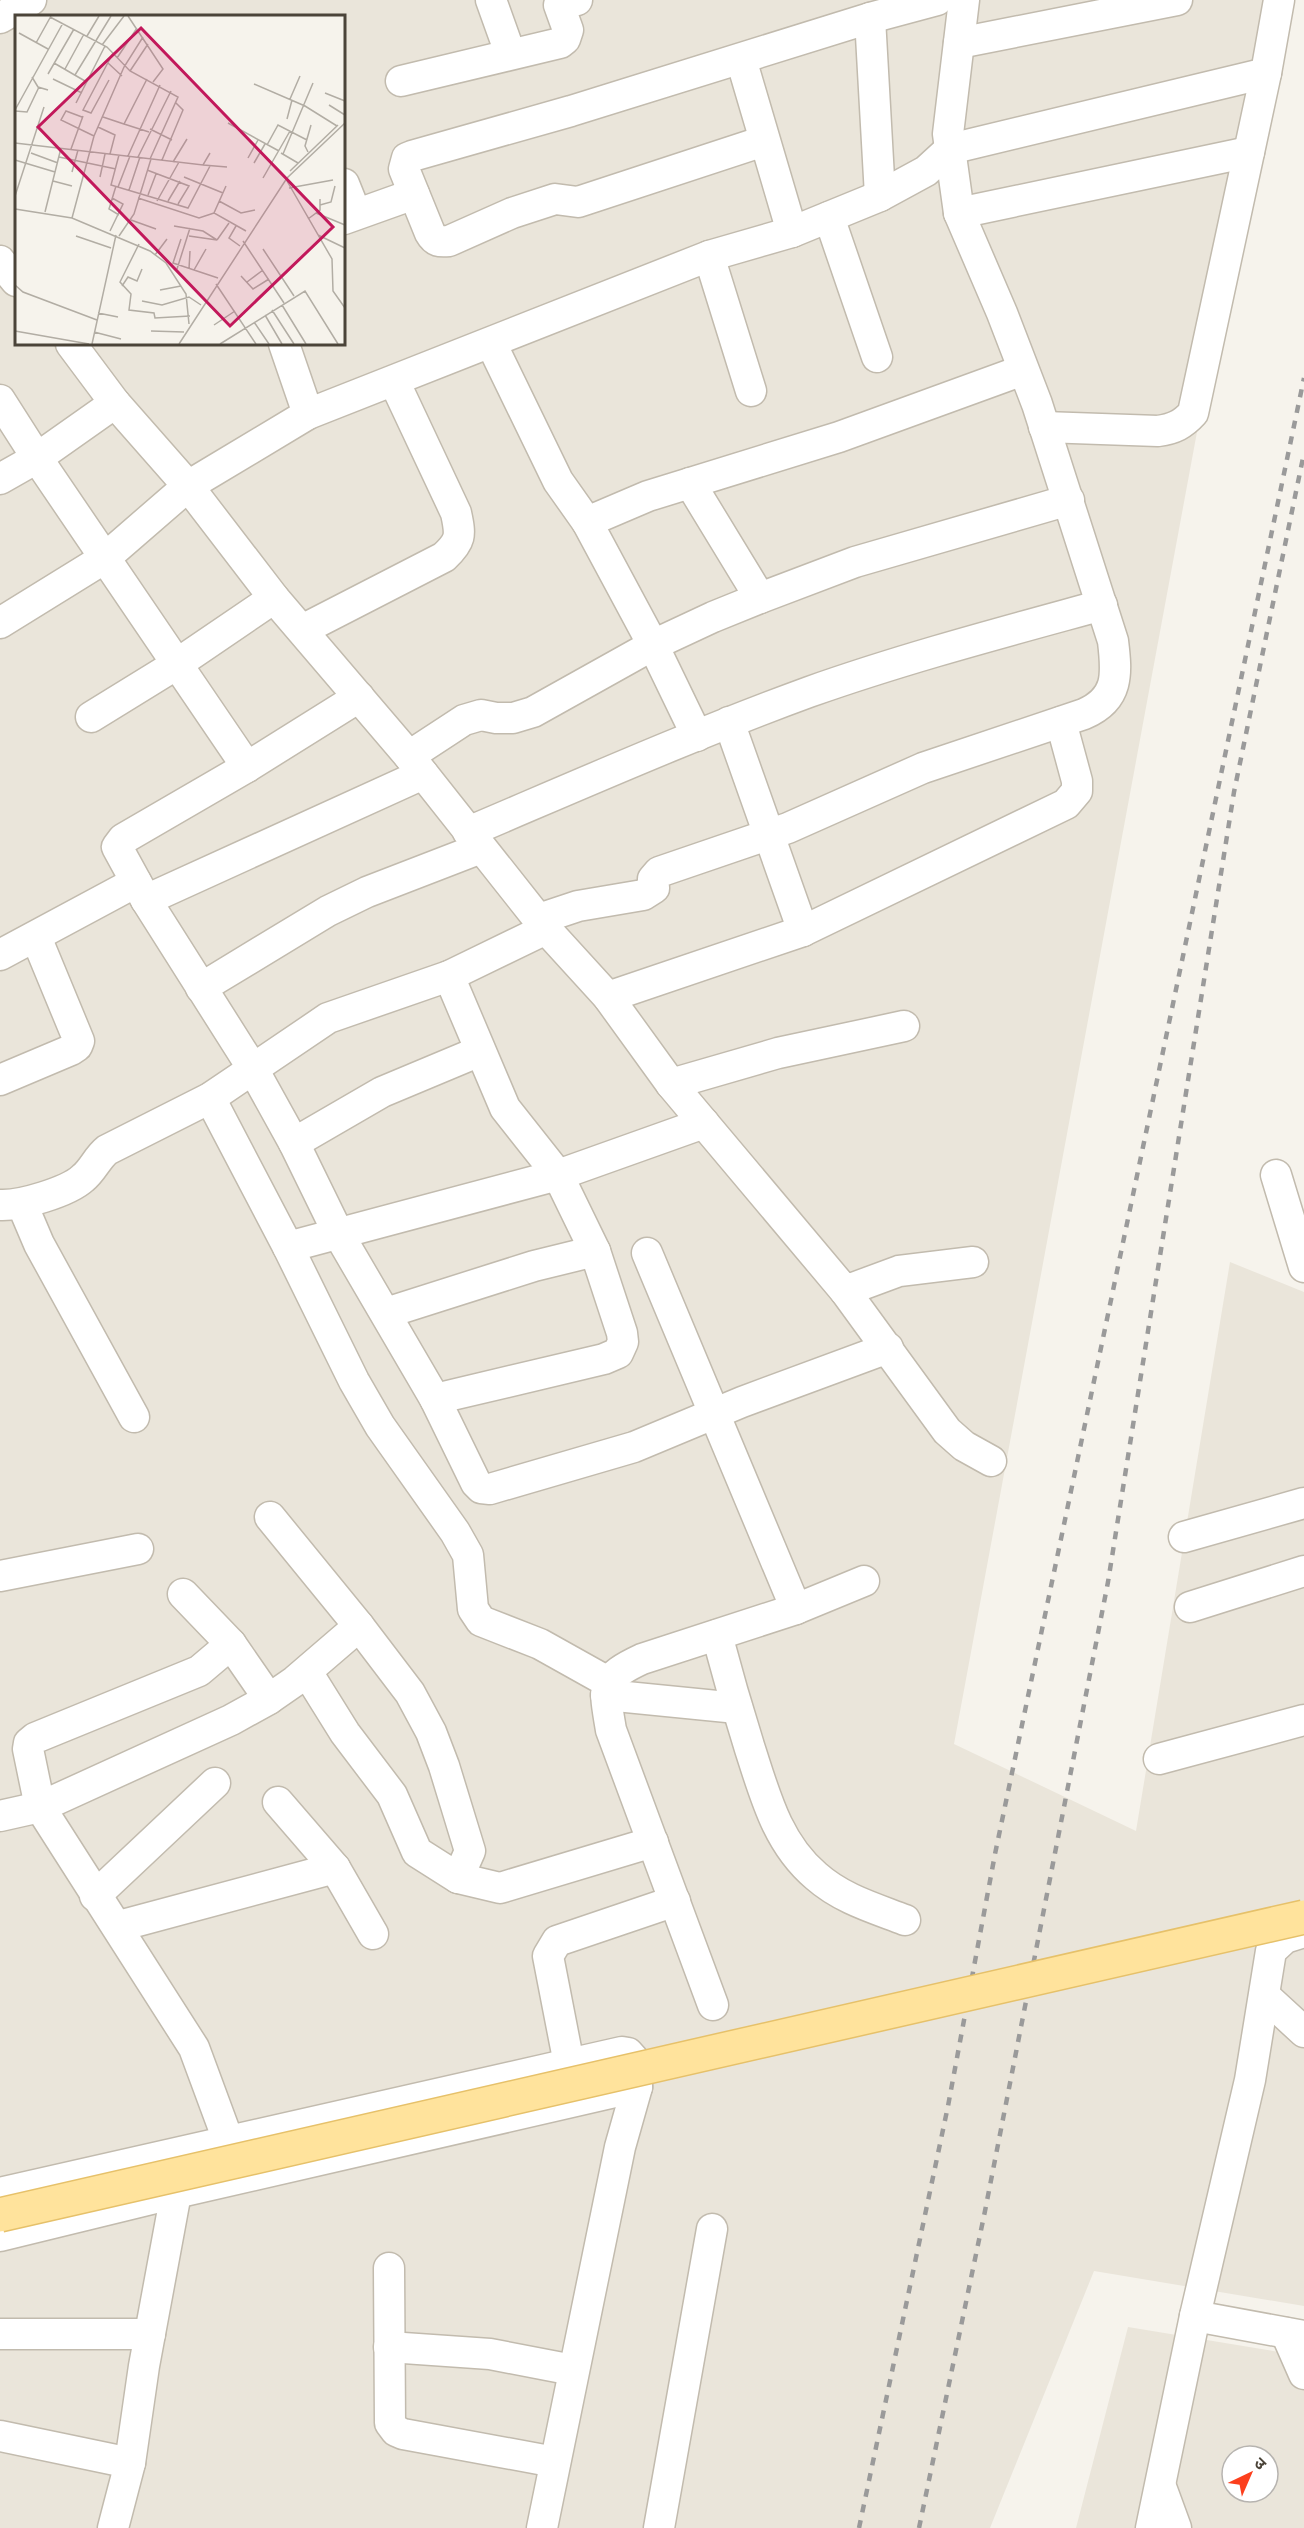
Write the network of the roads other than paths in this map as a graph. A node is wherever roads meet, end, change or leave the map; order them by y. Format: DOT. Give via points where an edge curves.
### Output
graph roads {
  1 [pos="31,0"];
  2 [pos="491,0"];
  3 [pos="937,0"];
  4 [pos="964,0"];
  5 [pos="1177,0"];
  6 [pos="1279,0"];
  7 [pos="564,2"];
  8 [pos="0,18"];
  9 [pos="870,18"];
  10 [pos="959,43"];
  11 [pos="510,53"];
  12 [pos="741,59"];
  13 [pos="1266,73"];
  14 [pos="401,81"];
  15 [pos="764,141"];
  16 [pos="950,149"];
  17 [pos="1250,152"];
  18 [pos="345,190"];
  19 [pos="414,194"];
  20 [pos="880,196"];
  21 [pos="959,213"];
  22 [pos="350,217"];
  23 [pos="829,217"];
  24 [pos="792,232"];
  25 [pos="709,256"];
  26 [pos="0,261"];
  27 [pos="15,280"];
  28 [pos="15,291"];
  29 [pos="0,300"];
  30 [pos="491,343"];
  31 [pos="284,345"];
  32 [pos="82,347"];
  33 [pos="877,357"];
  34 [pos="1023,370"];
  35 [pos="394,381"];
  36 [pos="751,391"];
  37 [pos="0,400"];
  38 [pos="115,403"];
  39 [pos="308,414"];
  40 [pos="1044,427"];
  41 [pos="37,458"];
  42 [pos="0,479"];
  43 [pos="690,483"];
  44 [pos="180,493"];
  45 [pos="1070,500"];
  46 [pos="587,522"];
  47 [pos="105,558"];
  48 [pos="274,598"];
  49 [pos="760,598"];
  50 [pos="1102,605"];
  51 [pos="0,623"];
  52 [pos="302,630"];
  53 [pos="653,645"];
  54 [pos="177,664"];
  55 [pos="359,697"];
  56 [pos="91,717"];
  57 [pos="729,722"];
  58 [pos="1060,722"];
  59 [pos="697,736"];
  60 [pos="416,765"];
  61 [pos="247,767"];
  62 [pos="768,835"];
  63 [pos="474,840"];
  64 [pos="141,891"];
  65 [pos="542,924"];
  66 [pos="803,931"];
  67 [pos="36,937"];
  68 [pos="0,955"];
  69 [pos="449,976"];
  70 [pos="201,988"];
  71 [pos="608,997"];
  72 [pos="904,1026"];
  73 [pos="480,1051"];
  74 [pos="253,1069"];
  75 [pos="0,1080"];
  76 [pos="670,1084"];
  77 [pos="210,1098"];
  78 [pos="704,1124"];
  79 [pos="294,1143"];
  80 [pos="558,1175"];
  81 [pos="1276,1175"];
  82 [pos="11,1205"];
  83 [pos="338,1233"];
  84 [pos="288,1247"];
  85 [pos="595,1251"];
  86 [pos="647,1253"];
  87 [pos="973,1262"];
  88 [pos="1304,1267"];
  89 [pos="845,1291"];
  90 [pos="386,1313"];
  91 [pos="888,1348"];
  92 [pos="435,1399"];
  93 [pos="714,1413"];
  94 [pos="134,1417"];
  95 [pos="991,1461"];
  96 [pos="1304,1503"];
  97 [pos="270,1516"];
  98 [pos="1184,1537"];
  99 [pos="138,1549"];
  100 [pos="1304,1572"];
  101 [pos="0,1576"];
  102 [pos="864,1581"];
  103 [pos="183,1593"];
  104 [pos="1190,1607"];
  105 [pos="796,1609"];
  106 [pos="359,1626"];
  107 [pos="717,1635"];
  108 [pos="231,1644"];
  109 [pos="307,1672"];
  110 [pos="607,1688"];
  111 [pos="269,1699"];
  112 [pos="737,1708"];
  113 [pos="1304,1720"];
  114 [pos="1159,1759"];
  115 [pos="215,1783"];
  116 [pos="278,1802"];
  117 [pos="40,1807"];
  118 [pos="0,1816"];
  119 [pos="652,1842"];
  120 [pos="335,1868"];
  121 [pos="458,1878"];
  122 [pos="95,1896"];
  123 [pos="675,1901"];
  124 [pos="1304,1917"];
  125 [pos="905,1920"];
  126 [pos="118,1926"];
  127 [pos="1304,1932"];
  128 [pos="373,1934"];
  129 [pos="1265,1996"];
  130 [pos="713,2005"];
  131 [pos="1304,2032"];
  132 [pos="569,2064"];
  133 [pos="637,2087"];
  134 [pos="228,2140"];
  135 [pos="172,2153"];
  136 [pos="0,2193"];
  137 [pos="176,2193"];
  138 [pos="0,2215"];
  139 [pos="712,2229"];
  140 [pos="0,2236"];
  141 [pos="389,2268"];
  142 [pos="1195,2316"];
  143 [pos="0,2334"];
  144 [pos="150,2334"];
  145 [pos="1295,2334"];
  146 [pos="389,2347"];
  147 [pos="573,2370"];
  148 [pos="1304,2374"];
  149 [pos="0,2436"];
  150 [pos="555,2462"];
  151 [pos="130,2463"];
  152 [pos="1161,2487"];
  153 [pos="113,2528"];
  154 [pos="542,2528"];
  155 [pos="660,2528"];
  156 [pos="1151,2528"];
  157 [pos="1176,2528"];
  1 -- 8 [label="street"];
  2 -- 11 [label="street"];
  3 -- 9 [label="street"];
  4 -- 10 [label="street"];
  5 -- 10 [label="street"];
  6 -- 13 [label="street"];
  7 -- 11 [label="street" via="568,30 565,39"];
  9 -- 12 [label="street"];
  9 -- 20 [label="street"];
  10 -- 16 [label="street" via="948,134"];
  11 -- 14 [label="street"];
  12 -- 15 [label="street"];
  12 -- 19 [label="street" via="407,158 404,169"];
  13 -- 16 [label="street"];
  13 -- 17 [label="street"];
  15 -- 19 [label="street" via="579,202 555,199 449,241 434,240"];
  15 -- 24 [label="street"];
  16 -- 20 [label="street" via="926,171"];
  16 -- 21 [label="street"];
  17 -- 21 [label="street"];
  17 -- 40 [label="street" via="1193,413 1186,422 1158,431"];
  18 -- 22 [label="street"];
  19 -- 22 [label="street"];
  20 -- 23 [label="street"];
  21 -- 34 [label="street"];
  23 -- 24 [label="street"];
  23 -- 33 [label="street"];
  24 -- 25 [label="street"];
  25 -- 30 [label="street"];
  25 -- 36 [label="street"];
  26 -- 27 [label="street"];
  28 -- 29 [label="street"];
  30 -- 35 [label="street"];
  30 -- 46 [label="street" via="548,463"];
  31 -- 39 [label="street"];
  32 -- 38 [label="street"];
  34 -- 40 [label="street"];
  34 -- 43 [label="street" via="839,437"];
  35 -- 39 [label="street"];
  35 -- 52 [label="street" via="456,513 460,531 457,545 444,557"];
  37 -- 41 [label="street"];
  38 -- 41 [label="street"];
  38 -- 44 [label="street"];
  39 -- 44 [label="street"];
  40 -- 45 [label="street"];
  41 -- 42 [label="street"];
  41 -- 47 [label="street"];
  43 -- 46 [label="street"];
  43 -- 49 [label="street"];
  44 -- 47 [label="street"];
  44 -- 48 [label="street"];
  45 -- 49 [label="street" via="855,562"];
  45 -- 50 [label="street"];
  46 -- 53 [label="street"];
  47 -- 51 [label="street"];
  47 -- 54 [label="street"];
  48 -- 52 [label="street"];
  48 -- 54 [label="street"];
  49 -- 53 [label="street"];
  50 -- 57 [label="street" via="812,691"];
  50 -- 58 [label="street" via="1113,641 1113,688 1099,707"];
  52 -- 55 [label="street"];
  53 -- 59 [label="street"];
  53 -- 60 [label="street" via="533,712 513,718 481,715 464,720"];
  54 -- 56 [label="street"];
  54 -- 61 [label="street"];
  55 -- 60 [label="street"];
  55 -- 61 [label="street"];
  57 -- 59 [label="street"];
  57 -- 62 [label="street"];
  58 -- 62 [label="street" via="924,768"];
  58 -- 66 [label="street" via="1077,781 1077,791 1066,804"];
  59 -- 63 [label="street"];
  60 -- 63 [label="street"];
  60 -- 64 [label="street"];
  61 -- 64 [label="street" via="119,843 119,855"];
  62 -- 65 [label="street" via="659,872 653,879 654,888 643,895 578,906"];
  62 -- 66 [label="street"];
  63 -- 65 [label="street"];
  63 -- 70 [label="street" via="328,911"];
  64 -- 67 [label="street"];
  64 -- 70 [label="street"];
  65 -- 69 [label="street"];
  65 -- 71 [label="street"];
  66 -- 71 [label="street"];
  67 -- 68 [label="street"];
  67 -- 75 [label="street" via="79,1041 70,1050"];
  69 -- 73 [label="street"];
  69 -- 74 [label="street" via="328,1018"];
  70 -- 74 [label="street"];
  71 -- 76 [label="street"];
  72 -- 76 [label="street" via="778,1053"];
  73 -- 79 [label="street" via="382,1092"];
  73 -- 80 [label="street" via="505,1108"];
  74 -- 77 [label="street"];
  74 -- 79 [label="street"];
  76 -- 78 [label="street"];
  77 -- 82 [label="street" via="107,1150 79,1182"];
  77 -- 84 [label="street"];
  78 -- 80 [label="street"];
  78 -- 89 [label="street"];
  79 -- 83 [label="street"];
  80 -- 83 [label="street"];
  80 -- 85 [label="street"];
  81 -- 88 [label="street"];
  82 -- 94 [label="street" via="39,1244"];
  83 -- 84 [label="street"];
  83 -- 90 [label="street"];
  84 -- 110 [label="street" via="380,1426 468,1555 473,1609 481,1621 540,1644"];
  85 -- 90 [label="street"];
  85 -- 92 [label="street" via="622,1333 618,1353"];
  86 -- 93 [label="street"];
  87 -- 89 [label="street" via="899,1271"];
  89 -- 91 [label="street"];
  90 -- 92 [label="street"];
  91 -- 93 [label="street"];
  91 -- 95 [label="street" via="947,1431"];
  92 -- 93 [label="street" via="476,1483 485,1489 614,1454"];
  93 -- 105 [label="street"];
  96 -- 98 [label="street"];
  97 -- 106 [label="street"];
  99 -- 101 [label="street"];
  100 -- 104 [label="street"];
  102 -- 105 [label="street"];
  103 -- 108 [label="street"];
  105 -- 107 [label="street"];
  106 -- 109 [label="street"];
  106 -- 121 [label="street" via="410,1693 431,1732 470,1851"];
  107 -- 110 [label="street" via="619,1670"];
  107 -- 112 [label="street"];
  108 -- 111 [label="street"];
  108 -- 117 [label="street" via="199,1671 31,1740 28,1749"];
  109 -- 111 [label="street"];
  109 -- 121 [label="street" via="345,1734 392,1795 417,1852"];
  110 -- 112 [label="street"];
  110 -- 119 [label="street" via="611,1730"];
  111 -- 117 [label="street"];
  112 -- 125 [label="street" via="771,1814 790,1850 815,1876 847,1898"];
  113 -- 114 [label="street"];
  115 -- 122 [label="street"];
  116 -- 120 [label="street"];
  117 -- 118 [label="street"];
  117 -- 122 [label="street"];
  119 -- 121 [label="street" via="500,1888"];
  119 -- 123 [label="street"];
  120 -- 126 [label="street"];
  120 -- 128 [label="street"];
  122 -- 126 [label="street"];
  123 -- 130 [label="street"];
  123 -- 132 [label="street" via="557,1941 548,1956"];
  124 -- 138 [label="main road, bridge"];
  126 -- 134 [label="street" via="194,2048"];
  127 -- 129 [label="street" via="1285,1938 1271,1951"];
  129 -- 131 [label="street"];
  129 -- 142 [label="street" via="1250,2080"];
  132 -- 133 [label="street" via="628,2053 637,2062"];
  132 -- 134 [label="street"];
  133 -- 137 [label="street"];
  133 -- 147 [label="street" via="620,2147"];
  134 -- 135 [label="street"];
  135 -- 136 [label="street"];
  135 -- 137 [label="street"];
  137 -- 140 [label="street"];
  137 -- 144 [label="street"];
  139 -- 155 [label="street"];
  141 -- 146 [label="street"];
  142 -- 145 [label="street"];
  142 -- 152 [label="street"];
  143 -- 144 [label="street"];
  144 -- 151 [label="street"];
  145 -- 148 [label="street"];
  146 -- 147 [label="street" via="490,2354"];
  146 -- 150 [label="street" via="390,2423 396,2431"];
  147 -- 150 [label="street"];
  149 -- 151 [label="street"];
  150 -- 154 [label="street"];
  151 -- 153 [label="street"];
  152 -- 156 [label="street"];
  152 -- 157 [label="street"];
}
